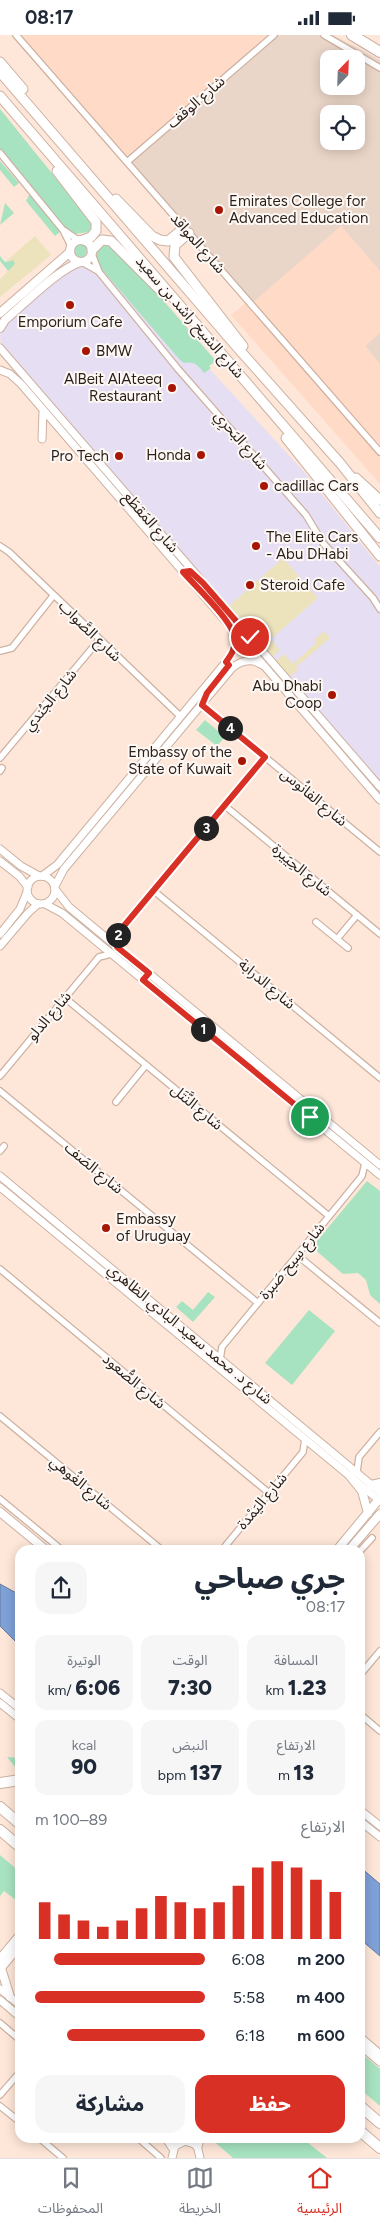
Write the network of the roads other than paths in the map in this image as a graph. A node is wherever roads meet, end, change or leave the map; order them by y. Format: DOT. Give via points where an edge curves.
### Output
graph roads {
  1 [pos="16,35"];
  2 [pos="274,35"];
  3 [pos="324,35"];
  4 [pos="352,35"];
  5 [pos="365,35"];
  6 [pos="380,43"];
  7 [pos="380,52"];
  8 [pos="0,62"];
  9 [pos="380,67"];
  10 [pos="0,72"];
  11 [pos="0,96"];
  12 [pos="10,108"];
  13 [pos="32,109"];
  14 [pos="0,153"];
  15 [pos="0,158"];
  16 [pos="127,162"];
  17 [pos="88,175"];
  18 [pos="25,183"];
  19 [pos="63,230"];
  20 [pos="187,230"];
  21 [pos="81,240"];
  22 [pos="70,249"];
  23 [pos="92,252"];
  24 [pos="82,262"];
  25 [pos="99,272"];
  26 [pos="0,313"];
  27 [pos="191,319"];
  28 [pos="0,328"];
  29 [pos="0,349"];
  30 [pos="0,369"];
  31 [pos="246,383"];
  32 [pos="272,387"];
  33 [pos="43,411"];
  34 [pos="42,439"];
  35 [pos="380,452"];
  36 [pos="340,463"];
  37 [pos="380,499"];
  38 [pos="380,513"];
  39 [pos="152,538"];
  40 [pos="380,538"];
  41 [pos="0,546"];
  42 [pos="380,556"];
  43 [pos="184,560"];
  44 [pos="183,572"];
  45 [pos="203,583"];
  46 [pos="53,596"];
  47 [pos="380,609"];
  48 [pos="229,625"];
  49 [pos="99,640"];
  50 [pos="0,651"];
  51 [pos="226,662"];
  52 [pos="264,666"];
  53 [pos="202,705"];
  54 [pos="180,715"];
  55 [pos="265,757"];
  56 [pos="0,758"];
  57 [pos="380,787"];
  58 [pos="380,800"];
  59 [pos="224,805"];
  60 [pos="0,849"];
  61 [pos="380,852"];
  62 [pos="0,861"];
  63 [pos="40,876"];
  64 [pos="55,887"];
  65 [pos="27,889"];
  66 [pos="154,891"];
  67 [pos="42,904"];
  68 [pos="357,915"];
  69 [pos="316,922"];
  70 [pos="118,933"];
  71 [pos="0,934"];
  72 [pos="380,934"];
  73 [pos="106,938"];
  74 [pos="337,939"];
  75 [pos="100,944"];
  76 [pos="0,946"];
  77 [pos="117,947"];
  78 [pos="348,948"];
  79 [pos="111,953"];
  80 [pos="99,957"];
  81 [pos="149,973"];
  82 [pos="143,980"];
  83 [pos="65,998"];
  84 [pos="146,1065"];
  85 [pos="0,1076"];
  86 [pos="380,1078"];
  87 [pos="0,1091"];
  88 [pos="116,1102"];
  89 [pos="365,1163"];
  90 [pos="378,1170"];
  91 [pos="0,1176"];
  92 [pos="362,1176"];
  93 [pos="0,1187"];
  94 [pos="329,1216"];
  95 [pos="297,1255"];
  96 [pos="0,1269"];
  97 [pos="258,1303"];
  98 [pos="380,1323"];
  99 [pos="222,1347"];
  100 [pos="209,1350"];
  101 [pos="220,1359"];
  102 [pos="0,1416"];
  103 [pos="293,1424"];
  104 [pos="380,1432"];
  105 [pos="305,1439"];
  106 [pos="316,1447"];
  107 [pos="303,1452"];
  108 [pos="359,1457"];
  109 [pos="344,1462"];
  110 [pos="353,1474"];
  111 [pos="380,1483"];
  112 [pos="371,1485"];
  113 [pos="269,1493"];
  114 [pos="380,1497"];
  115 [pos="0,1499"];
  116 [pos="0,1512"];
  117 [pos="368,1513"];
  118 [pos="380,1514"];
  119 [pos="380,1523"];
  120 [pos="362,1534"];
  121 [pos="372,1538"];
  122 [pos="40,1545"];
  123 [pos="56,1545"];
  124 [pos="156,1545"];
  125 [pos="226,1545"];
  126 [pos="341,1545"];
  127 [pos="353,1545"];
  128 [pos="365,1546"];
  129 [pos="380,1651"];
  130 [pos="365,1669"];
  131 [pos="0,1693"];
  132 [pos="0,1703"];
  133 [pos="15,1705"];
  134 [pos="15,1715"];
  135 [pos="365,1718"];
  136 [pos="380,1731"];
  137 [pos="15,1780"];
  138 [pos="0,1783"];
  139 [pos="0,1807"];
  140 [pos="365,1814"];
  141 [pos="15,1820"];
  142 [pos="365,1825"];
  143 [pos="380,1826"];
  144 [pos="0,1830"];
  145 [pos="0,1835"];
  146 [pos="380,1837"];
  147 [pos="15,1842"];
  148 [pos="15,1843"];
  149 [pos="15,1941"];
  150 [pos="15,1951"];
  151 [pos="1,1957"];
  152 [pos="0,1968"];
  153 [pos="0,1989"];
  154 [pos="10,1997"];
  155 [pos="15,2001"];
  156 [pos="2,2002"];
  157 [pos="15,2013"];
  158 [pos="0,2023"];
  159 [pos="15,2036"];
  160 [pos="365,2041"];
  161 [pos="365,2049"];
  162 [pos="380,2054"];
  163 [pos="380,2062"];
  164 [pos="15,2077"];
  165 [pos="0,2095"];
  166 [pos="0,2106"];
  167 [pos="365,2110"];
  168 [pos="15,2119"];
  169 [pos="380,2123"];
  170 [pos="365,2135"];
  171 [pos="45,2143"];
  172 [pos="143,2143"];
  173 [pos="169,2143"];
  174 [pos="178,2143"];
  175 [pos="188,2143"];
  176 [pos="380,2148"];
  177 [pos="173,2149"];
  178 [pos="200,2151"];
  179 [pos="63,2158"];
  180 [pos="161,2158"];
  181 [pos="172,2158"];
  1 -- 16 [label="street, شارع المواقد"];
  2 -- 16 [label="street, شارع الوقف"];
  3 -- 9 [label="street"];
  4 -- 7 [label="highway"];
  5 -- 6 [label="highway"];
  8 -- 13 [label="highway" via="27,95"];
  10 -- 13 [label="highway, شارع الشيخ راشد بن سعيد"];
  11 -- 12 [label="highway, شارع الشيخ راشد بن سعيد"];
  12 -- 21 [label="highway" via="96,222 96,231 91,237"];
  12 -- 27 [label="highway, شارع الشيخ راشد بن سعيد"];
  13 -- 17 [label="highway, شارع الشيخ راشد بن سعيد"];
  14 -- 18 [label="street"];
  15 -- 18 [label="street"];
  16 -- 20 [label="street, شارع المواقد"];
  17 -- 20 [label="highway" via="156,239 168,241"];
  17 -- 32 [label="highway, شارع الشيخ راشد بن سعيد"];
  18 -- 19 [label="street"];
  19 -- 21 [label="street"];
  19 -- 22 [label="street"];
  20 -- 32 [label="highway" via="176,245 174,257"];
  20 -- 35 [label="street, شارع المواقد"];
  21 -- 22 [label="main road"];
  21 -- 23 [label="main road" via="89,243"];
  22 -- 24 [label="main road" via="75,260"];
  22 -- 26 [label="main road"];
  23 -- 24 [label="main road"];
  23 -- 25 [label="street, شارع البَحرِي"];
  23 -- 27 [label="highway" via="102,240 111,241"];
  24 -- 25 [label="street, شارع البَحرِي"];
  24 -- 28 [label="main road" via="54,279 5,320"];
  25 -- 47 [label="street, شارع البَحرِي" via="178,369 306,515 321,540"];
  27 -- 31 [label="highway, شارع الشيخ راشد بن سعيد"];
  29 -- 43 [label="street, شارع المَقطَع"];
  30 -- 33 [label="street, شارع المَقطَع" via="10,374"];
  31 -- 40 [label="highway, شارع الشيخ راشد بن سعيد"];
  31 -- 42 [label="highway" via="266,414"];
  32 -- 36 [label="highway, شارع الشيخ راشد بن سعيد"];
  33 -- 34 [label="street"];
  33 -- 39 [label="street, شارع المَقطَع"];
  36 -- 37 [label="highway"];
  36 -- 38 [label="highway, شارع الشيخ راشد بن سعيد"];
  39 -- 43 [label="street" via="180,564"];
  39 -- 44 [label="street, شارع المَقطَع"];
  41 -- 46 [label="street, شارع الصَّواب" via="9,551"];
  43 -- 45 [label="street, شارع المَقطَع"];
  44 -- 45 [label="street" via="190,571"];
  44 -- 48 [label="street, شارع المَقطَع"];
  45 -- 57 [label="street, شارع المَقطَع"];
  46 -- 49 [label="street, شارع الصَّواب"];
  46 -- 50 [label="street" via="12,648"];
  48 -- 51 [label="street" via="235,639"];
  48 -- 52 [label="street, شارع المَقطَع"];
  49 -- 54 [label="street, شارع الصَّواب"];
  49 -- 56 [label="street, شارع الجُندي"];
  51 -- 53 [label="street" via="229,665 207,693"];
  51 -- 54 [label="street"];
  52 -- 53 [label="street" via="251,661 238,663"];
  52 -- 58 [label="street, شارع المَقطَع"];
  53 -- 55 [label="street, شارع الفانُوس"];
  53 -- 64 [label="street" via="64,869"];
  54 -- 63 [label="street" via="57,865"];
  55 -- 59 [label="street"];
  55 -- 61 [label="street, شارع الفانُوس"];
  59 -- 66 [label="street"];
  59 -- 68 [label="street, شارع الحِيَيرة"];
  60 -- 63 [label="street" via="21,867"];
  62 -- 65 [label="street" via="19,876"];
  63 -- 64 [label="street" via="50,879"];
  63 -- 65 [label="street" via="32,880"];
  64 -- 67 [label="street" via="52,899"];
  64 -- 73 [label="street" via="64,903"];
  65 -- 67 [label="street" via="31,899"];
  65 -- 71 [label="street" via="20,909"];
  66 -- 70 [label="street"];
  66 -- 86 [label="street, شارع الدرابة"];
  67 -- 75 [label="street" via="62,913"];
  67 -- 76 [label="street" via="25,916"];
  68 -- 72 [label="street, شارع الحِيَيرة"];
  68 -- 74 [label="street"];
  69 -- 74 [label="street"];
  70 -- 73 [label="street"];
  70 -- 77 [label="street"];
  73 -- 77 [label="street"];
  74 -- 78 [label="street"];
  75 -- 79 [label="street"];
  75 -- 80 [label="street"];
  77 -- 81 [label="street"];
  79 -- 80 [label="street"];
  79 -- 82 [label="street"];
  80 -- 83 [label="street, شارع الدلو"];
  81 -- 82 [label="street"];
  81 -- 90 [label="street"];
  82 -- 89 [label="street"];
  83 -- 84 [label="street, شارع النَّتَل"];
  83 -- 85 [label="street, شارع الدلو"];
  84 -- 88 [label="street"];
  84 -- 94 [label="street, شارع النَّتَل"];
  87 -- 97 [label="street, شارع الصَف"];
  89 -- 90 [label="street"];
  89 -- 92 [label="street, شارع سِيح صَبرة"];
  90 -- 92 [label="street, شارع سِيح صَبرة"];
  91 -- 100 [label="street, شارع د. محمد سعيد البادي الظاهري"];
  92 -- 94 [label="street, شارع سِيح صَبرة"];
  93 -- 103 [label="street, شارع د. محمد سعيد البادي الظاهري"];
  94 -- 95 [label="street, شارع سِيح صَبرة"];
  95 -- 97 [label="street, شارع سِيح صَبرة"];
  95 -- 98 [label="street"];
  96 -- 113 [label="street, شارع الصُّعود"];
  97 -- 99 [label="street, شارع سِيح صَبرة"];
  99 -- 100 [label="street"];
  99 -- 101 [label="street, شارع سِيح صَبرة"];
  100 -- 101 [label="street, شارع د. محمد سعيد البادي الظاهري"];
  101 -- 103 [label="street, شارع د. محمد سعيد البادي الظاهري"];
  102 -- 124 [label="street, شارع الغُوهي"];
  103 -- 105 [label="street, شارع د. محمد سعيد البادي الظاهري"];
  103 -- 109 [label="street, شارع د. محمد سعيد البادي الظاهري"];
  104 -- 108 [label="street"];
  105 -- 106 [label="street, شارع د. محمد سعيد البادي الظاهري"];
  105 -- 107 [label="street"];
  106 -- 107 [label="street, شارع اليَمْدة"];
  106 -- 110 [label="street, شارع د. محمد سعيد البادي الظاهري"];
  107 -- 113 [label="street, شارع اليَمْدة"];
  108 -- 109 [label="street"];
  108 -- 110 [label="street"];
  109 -- 110 [label="street, شارع د. محمد سعيد البادي الظاهري"];
  110 -- 112 [label="street, شارع د. محمد سعيد البادي الظاهري"];
  110 -- 114 [label="street, شارع د. محمد سعيد البادي الظاهري"];
  110 -- 117 [label="main road"];
  111 -- 112 [label="main road"];
  112 -- 114 [label="street, شارع د. محمد سعيد البادي الظاهري"];
  113 -- 125 [label="street, شارع اليَمْدة"];
  114 -- 117 [label="main road"];
  115 -- 123 [label="street"];
  116 -- 122 [label="main road"];
  117 -- 126 [label="main road"];
  118 -- 120 [label="main road"];
  119 -- 120 [label="main road"];
  120 -- 127 [label="main road"];
  121 -- 128 [label="street"];
  129 -- 130 [label="street"];
  131 -- 133 [label="street"];
  132 -- 134 [label="street"];
  135 -- 136 [label="street"];
  137 -- 138 [label="highway"];
  139 -- 141 [label="highway"];
  140 -- 143 [label="street"];
  142 -- 146 [label="street"];
  144 -- 147 [label="highway"];
  145 -- 148 [label="highway"];
  149 -- 151 [label="main road"];
  150 -- 152 [label="main road"];
  152 -- 154 [label="main road"];
  153 -- 154 [label="street"];
  154 -- 155 [label="street"];
  156 -- 157 [label="street"];
  158 -- 159 [label="street"];
  160 -- 162 [label="street"];
  161 -- 163 [label="street"];
  164 -- 165 [label="street"];
  166 -- 168 [label="street"];
  167 -- 169 [label="highway"];
  170 -- 176 [label="highway"];
  171 -- 179 [label="street"];
  172 -- 180 [label="street"];
  173 -- 177 [label="street"];
  174 -- 177 [label="street"];
  175 -- 178 [label="street"];
  177 -- 181 [label="street"];
}
